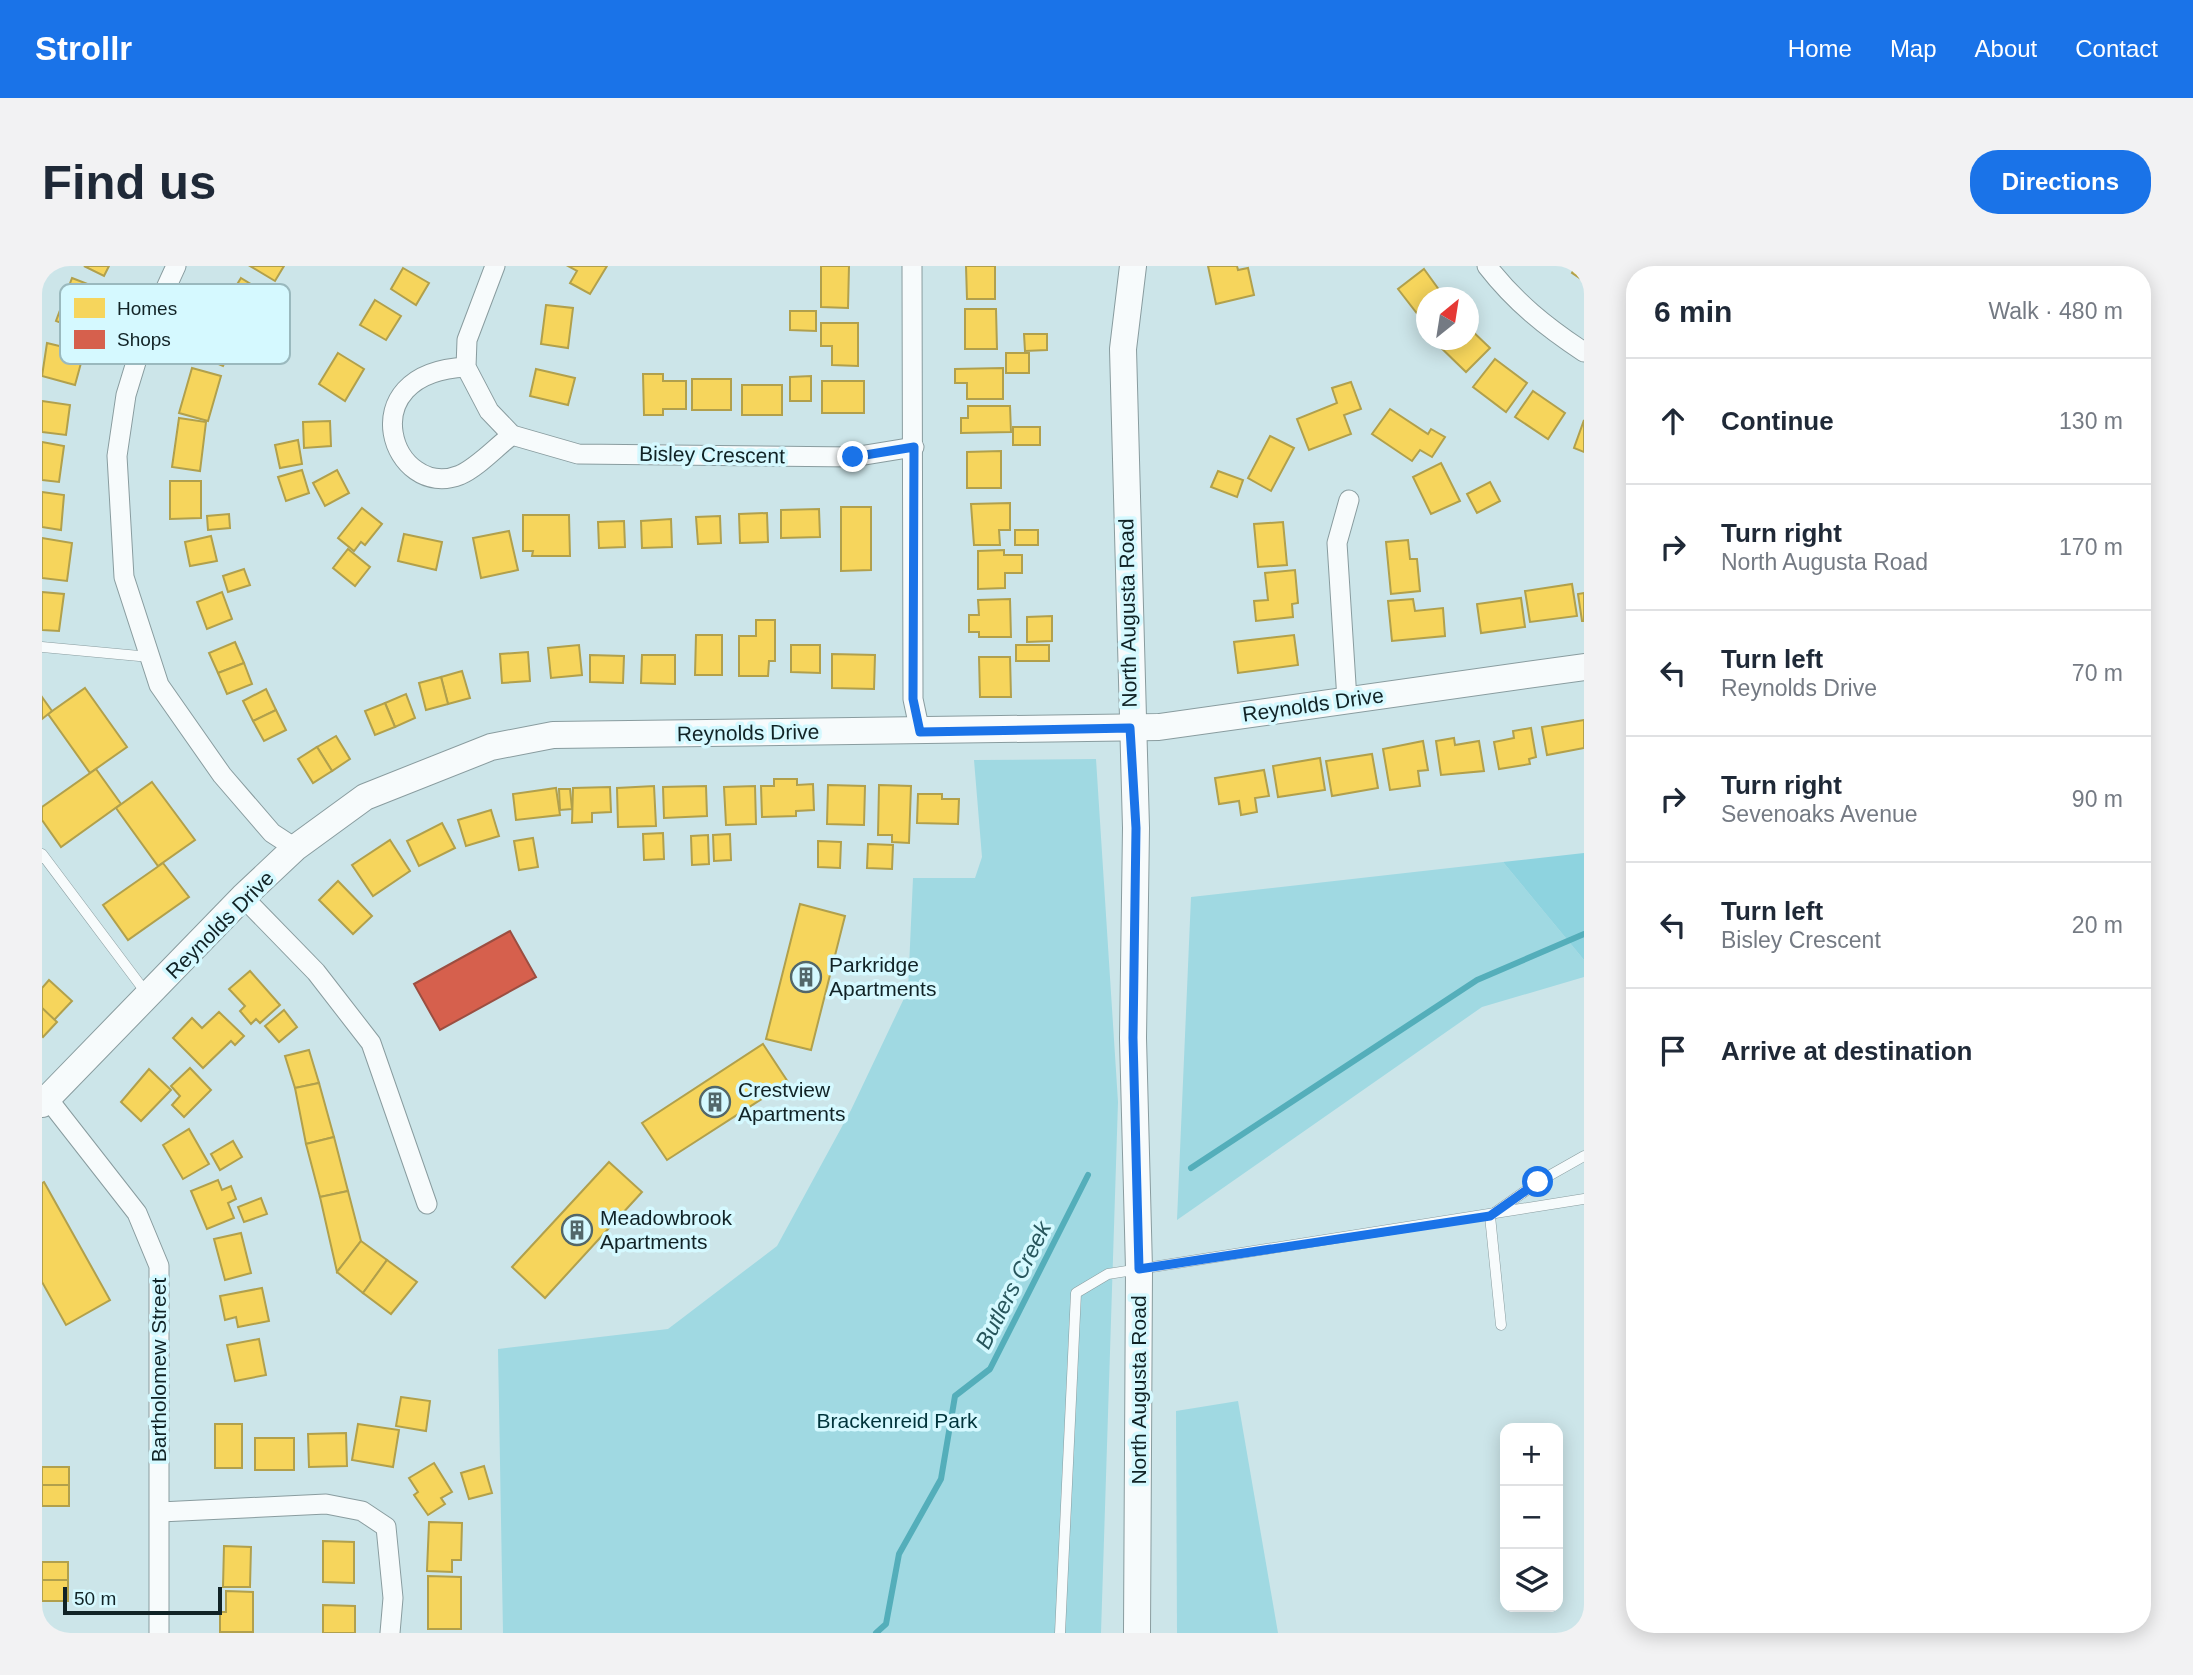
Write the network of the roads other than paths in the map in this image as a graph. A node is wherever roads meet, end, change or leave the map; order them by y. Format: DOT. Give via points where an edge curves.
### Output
graph roads {
  1 [pos="176,266"];
  2 [pos="495,266"];
  3 [pos="912,266"];
  4 [pos="1133,266"];
  5 [pos="1487,266"];
  6 [pos="168,284"];
  7 [pos="1584,352"];
  8 [pos="135,364"];
  9 [pos="466,367"];
  10 [pos="512,435"];
  11 [pos="914,447"];
  12 [pos="1349,500"];
  13 [pos="42,647"];
  14 [pos="150,657"];
  15 [pos="1584,667"];
  16 [pos="1347,700"];
  17 [pos="1130,728"];
  18 [pos="920,732"];
  19 [pos="295,848"];
  20 [pos="42,854"];
  21 [pos="243,897"];
  22 [pos="149,997"];
  23 [pos="45,1102"];
  24 [pos="1584,1156"];
  25 [pos="1584,1199"];
  26 [pos="427,1204"];
  27 [pos="1490,1216"];
  28 [pos="1139,1269"];
  29 [pos="1501,1325"];
  30 [pos="160,1512"];
  31 [pos="159,1633"];
  32 [pos="390,1633"];
  33 [pos="1060,1633"];
  34 [pos="1137,1633"];
  1 -- 6 [label="street"];
  2 -- 9 [label="street" via="467,340"];
  3 -- 11 [label="street"];
  4 -- 17 [label="street, North Augusta Road" via="1122,349"];
  5 -- 7 [label="street" via="1510,296"];
  8 -- 14 [label="street" via="125,395 117,456 124,577"];
  9 -- 10 [label="street" via="489,411"];
  9 -- 10 [label="street" via="440,369 414,383 392,407 391,436 405,462 433,478 460,475"];
  10 -- 11 [label="street, Bisley Crescent" via="578,454 853,457"];
  11 -- 18 [label="street" via="913,699"];
  12 -- 16 [label="street" via="1337,543"];
  13 -- 14 [label="lane"];
  14 -- 19 [label="street" via="159,685 222,775 272,833"];
  15 -- 16 [label="street, Reynolds Drive"];
  16 -- 17 [label="street, Reynolds Drive"];
  17 -- 18 [label="street, Reynolds Drive"];
  17 -- 28 [label="street, North Augusta Road" via="1136,828 1133,1038"];
  18 -- 19 [label="street, Reynolds Drive" via="553,735 491,747 423,771 365,797"];
  19 -- 21 [label="street, Reynolds Drive"];
  20 -- 22 [label="lane"];
  21 -- 22 [label="street, Reynolds Drive"];
  21 -- 26 [label="street" via="316,972 371,1043"];
  22 -- 23 [label="street, Reynolds Drive"];
  23 -- 30 [label="street, Bartholomew Street" via="136,1213 159,1266"];
  24 -- 27 [label="lane"];
  25 -- 27 [label="lane"];
  27 -- 28 [label="lane"];
  27 -- 29 [label="lane"];
  28 -- 33 [label="lane" via="1108,1274 1076,1293"];
  28 -- 34 [label="street, North Augusta Road"];
  30 -- 31 [label="street, Bartholomew Street"];
  30 -- 32 [label="street" via="326,1504 362,1511 386,1527 393,1598"];
}
